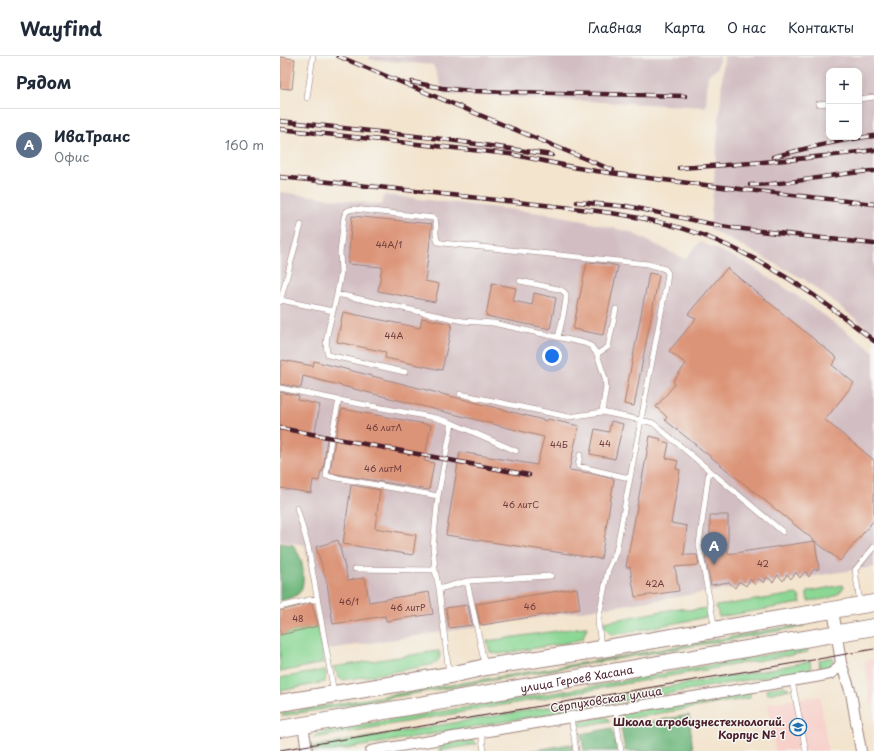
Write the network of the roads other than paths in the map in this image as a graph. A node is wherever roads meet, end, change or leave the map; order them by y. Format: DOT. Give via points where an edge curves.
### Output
graph roads {
  1 [pos="313,56"];
  2 [pos="874,97"];
  3 [pos="308,98"];
  4 [pos="862,99"];
  5 [pos="826,103"];
  6 [pos="818,104"];
  7 [pos="301,225"];
  8 [pos="520,281"];
  9 [pos="336,294"];
  10 [pos="280,301"];
  11 [pos="616,309"];
  12 [pos="333,311"];
  13 [pos="558,337"];
  14 [pos="597,354"];
  15 [pos="405,372"];
  16 [pos="280,388"];
  17 [pos="460,394"];
  18 [pos="339,400"];
  19 [pos="602,412"];
  20 [pos="640,420"];
  21 [pos="452,423"];
  22 [pos="516,451"];
  23 [pos="580,455"];
  24 [pos="709,470"];
  25 [pos="629,478"];
  26 [pos="438,496"];
  27 [pos="297,508"];
  28 [pos="783,532"];
  29 [pos="874,547"];
  30 [pos="355,569"];
  31 [pos="435,570"];
  32 [pos="551,576"];
  33 [pos="467,581"];
  34 [pos="439,589"];
  35 [pos="317,598"];
  36 [pos="867,604"];
  37 [pos="280,607"];
  38 [pos="833,609"];
  39 [pos="874,627"];
  40 [pos="715,630"];
  41 [pos="836,633"];
  42 [pos="602,649"];
  43 [pos="841,663"];
  44 [pos="486,667"];
  45 [pos="450,675"];
  46 [pos="792,681"];
  47 [pos="334,694"];
  48 [pos="280,703"];
  49 [pos="616,709"];
  50 [pos="570,717"];
  51 [pos="303,725"];
  52 [pos="280,728"];
  53 [pos="481,732"];
  54 [pos="307,751"];
  55 [pos="371,751"];
  56 [pos="484,751"];
  57 [pos="576,751"];
  58 [pos="620,751"];
  59 [pos="806,751"];
  60 [pos="861,751"];
  1 -- 3 [label="lane"];
  2 -- 4 [label="lane"];
  5 -- 6 [label="lane"];
  7 -- 10 [label="lane"];
  8 -- 13 [label="lane" via="558,289 566,295"];
  9 -- 12 [label="lane"];
  9 -- 13 [label="lane" via="463,321 493,323"];
  9 -- 20 [label="lane" via="341,272 340,253 344,217 346,212 354,209 434,218 436,240 442,243 648,264 665,269 668,274 667,281"];
  10 -- 12 [label="lane"];
  11 -- 14 [label="lane" via="608,347"];
  12 -- 15 [label="lane" via="326,344 328,355"];
  13 -- 14 [label="lane" via="591,346"];
  14 -- 19 [label="lane" via="606,387"];
  16 -- 18 [label="lane"];
  17 -- 19 [label="lane" via="569,418"];
  18 -- 21 [label="lane"];
  18 -- 26 [label="lane" via="326,476"];
  19 -- 20 [label="lane"];
  20 -- 24 [label="lane" via="653,423"];
  20 -- 25 [label="lane"];
  21 -- 22 [label="lane"];
  21 -- 26 [label="lane"];
  23 -- 25 [label="lane" via="578,466"];
  24 -- 28 [label="lane"];
  24 -- 40 [label="lane" via="698,545"];
  25 -- 42 [label="lane" via="616,552 608,570 598,621"];
  26 -- 31 [label="lane" via="433,546"];
  27 -- 35 [label="lane" via="308,546"];
  29 -- 36 [label="lane" via="855,570"];
  30 -- 31 [label="lane"];
  31 -- 34 [label="lane"];
  32 -- 33 [label="lane"];
  33 -- 34 [label="lane"];
  33 -- 44 [label="lane"];
  34 -- 45 [label="lane"];
  35 -- 37 [label="lane"];
  35 -- 47 [label="lane"];
  36 -- 38 [label="main road"];
  38 -- 40 [label="main road"];
  38 -- 41 [label="street"];
  39 -- 41 [label="main road, улица Героев Хасана"];
  40 -- 42 [label="main road"];
  41 -- 43 [label="street"];
  41 -- 51 [label="main road, улица Героев Хасана"];
  42 -- 44 [label="main road"];
  43 -- 46 [label="street, Серпуховская улица" via="838,669 830,674"];
  43 -- 60 [label="street" via="851,693"];
  44 -- 45 [label="main road"];
  45 -- 47 [label="main road"];
  46 -- 49 [label="street, Серпуховская улица"];
  46 -- 59 [label="lane"];
  47 -- 48 [label="main road"];
  49 -- 50 [label="street, Серпуховская улица"];
  49 -- 58 [label="lane"];
  50 -- 53 [label="street, Серпуховская улица"];
  50 -- 57 [label="lane"];
  51 -- 52 [label="main road, улица Героев Хасана"];
  51 -- 54 [label="street"];
  53 -- 55 [label="street, Серпуховская улица"];
  53 -- 56 [label="lane"];
}
